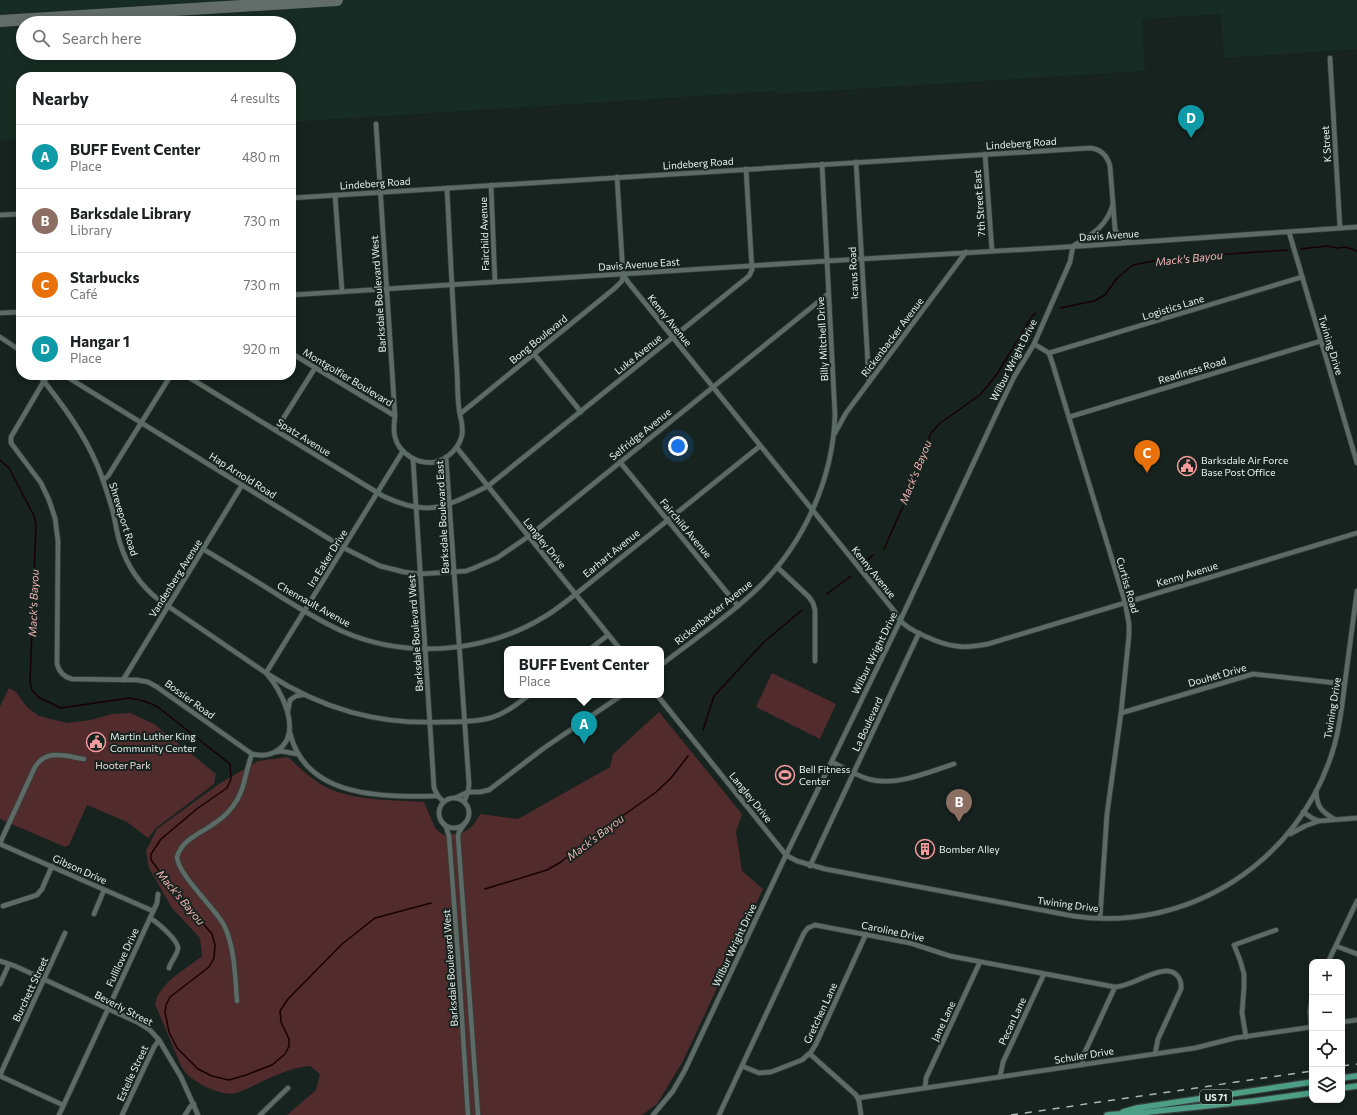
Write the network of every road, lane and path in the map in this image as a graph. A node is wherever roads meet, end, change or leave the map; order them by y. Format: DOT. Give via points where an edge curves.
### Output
graph roads {
  1 [pos="1330,58"];
  2 [pos="376,124"];
  3 [pos="985,154"];
  4 [pos="856,162"];
  5 [pos="822,164"];
  6 [pos="746,169"];
  7 [pos="617,177"];
  8 [pos="492,185"];
  9 [pos="447,188"];
  10 [pos="380,192"];
  11 [pos="335,195"];
  12 [pos="296,198"];
  13 [pos="1113,204"];
  14 [pos="16,214"];
  15 [pos="0,215"];
  16 [pos="1357,227"];
  17 [pos="1340,228"];
  18 [pos="1289,232"];
  19 [pos="1135,242"];
  20 [pos="1073,246"];
  21 [pos="992,251"];
  22 [pos="966,252"];
  23 [pos="861,258"];
  24 [pos="827,261"];
  25 [pos="752,266"];
  26 [pos="623,274"];
  27 [pos="1302,278"];
  28 [pos="495,282"];
  29 [pos="452,284"];
  30 [pos="387,288"];
  31 [pos="342,291"];
  32 [pos="828,294"];
  33 [pos="296,295"];
  34 [pos="16,312"];
  35 [pos="0,313"];
  36 [pos="0,337"];
  37 [pos="673,337"];
  38 [pos="1320,341"];
  39 [pos="1034,344"];
  40 [pos="16,347"];
  41 [pos="1049,353"];
  42 [pos="534,354"];
  43 [pos="296,356"];
  44 [pos="315,368"];
  45 [pos="72,380"];
  46 [pos="168,380"];
  47 [pos="194,380"];
  48 [pos="44,382"];
  49 [pos="869,383"];
  50 [pos="713,387"];
  51 [pos="581,412"];
  52 [pos="460,414"];
  53 [pos="395,416"];
  54 [pos="1069,417"];
  55 [pos="141,423"];
  56 [pos="276,430"];
  57 [pos="834,434"];
  58 [pos="760,446"];
  59 [pos="457,448"];
  60 [pos="403,451"];
  61 [pos="446,457"];
  62 [pos="412,458"];
  63 [pos="620,462"];
  64 [pos="1357,463"];
  65 [pos="103,480"];
  66 [pos="242,485"];
  67 [pos="488,486"];
  68 [pos="377,493"];
  69 [pos="449,505"];
  70 [pos="416,508"];
  71 [pos="812,510"];
  72 [pos="667,520"];
  73 [pos="1357,533"];
  74 [pos="528,536"];
  75 [pos="344,548"];
  76 [pos="203,549"];
  77 [pos="777,568"];
  78 [pos="454,572"];
  79 [pos="420,574"];
  80 [pos="1357,591"];
  81 [pos="576,594"];
  82 [pos="1125,602"];
  83 [pos="168,606"];
  84 [pos="738,606"];
  85 [pos="305,611"];
  86 [pos="900,621"];
  87 [pos="919,633"];
  88 [pos="608,635"];
  89 [pos="459,646"];
  90 [pos="594,646"];
  91 [pos="617,646"];
  92 [pos="425,649"];
  93 [pos="815,662"];
  94 [pos="664,663"];
  95 [pos="266,673"];
  96 [pos="123,680"];
  97 [pos="1345,684"];
  98 [pos="304,696"];
  99 [pos="525,698"];
  100 [pos="618,698"];
  101 [pos="659,698"];
  102 [pos="1121,713"];
  103 [pos="288,714"];
  104 [pos="464,722"];
  105 [pos="430,723"];
  106 [pos="289,732"];
  107 [pos="274,753"];
  108 [pos="252,754"];
  109 [pos="297,754"];
  110 [pos="84,759"];
  111 [pos="832,762"];
  112 [pos="954,764"];
  113 [pos="854,773"];
  114 [pos="1316,790"];
  115 [pos="468,792"];
  116 [pos="438,796"];
  117 [pos="455,798"];
  118 [pos="444,802"];
  119 [pos="464,802"];
  120 [pos="1303,812"];
  121 [pos="1357,818"];
  122 [pos="1334,819"];
  123 [pos="1320,821"];
  124 [pos="442,822"];
  125 [pos="465,823"];
  126 [pos="1286,836"];
  127 [pos="0,843"];
  128 [pos="786,855"];
  129 [pos="52,866"];
  130 [pos="810,866"];
  131 [pos="104,890"];
  132 [pos="158,894"];
  133 [pos="1357,901"];
  134 [pos="3,906"];
  135 [pos="153,911"];
  136 [pos="94,914"];
  137 [pos="150,918"];
  138 [pos="1100,918"];
  139 [pos="1276,930"];
  140 [pos="65,933"];
  141 [pos="866,934"];
  142 [pos="1336,946"];
  143 [pos="1357,954"];
  144 [pos="1330,959"];
  145 [pos="0,961"];
  146 [pos="980,962"];
  147 [pos="9,964"];
  148 [pos="169,968"];
  149 [pos="1044,974"];
  150 [pos="44,979"];
  151 [pos="0,984"];
  152 [pos="1114,987"];
  153 [pos="238,1001"];
  154 [pos="108,1009"];
  155 [pos="1357,1020"];
  156 [pos="1345,1022"];
  157 [pos="1309,1027"];
  158 [pos="1246,1036"];
  159 [pos="159,1040"];
  160 [pos="810,1054"];
  161 [pos="1155,1054"];
  162 [pos="1082,1065"];
  163 [pos="742,1066"];
  164 [pos="0,1076"];
  165 [pos="1357,1076"];
  166 [pos="1000,1077"];
  167 [pos="1345,1078"];
  168 [pos="1309,1082"];
  169 [pos="1357,1086"];
  170 [pos="288,1088"];
  171 [pos="925,1088"];
  172 [pos="1345,1088"];
  173 [pos="1253,1091"];
  174 [pos="1309,1092"];
  175 [pos="858,1098"];
  176 [pos="1193,1100"];
  177 [pos="1254,1100"];
  178 [pos="194,1104"];
  179 [pos="63,1105"];
  180 [pos="1194,1107"];
  181 [pos="1121,1113"];
  182 [pos="59,1115"];
  183 [pos="122,1115"];
  184 [pos="185,1115"];
  185 [pos="198,1115"];
  186 [pos="260,1115"];
  187 [pos="468,1115"];
  188 [pos="478,1115"];
  189 [pos="653,1115"];
  190 [pos="719,1115"];
  191 [pos="861,1115"];
  192 [pos="1107,1115"];
  1 -- 17 [label="street, K Street"];
  2 -- 10 [label="street, Barksdale Boulevard West"];
  3 -- 4 [label="street, Lindeberg Road"];
  3 -- 13 [label="street, Lindeberg Road" via="1086,148 1099,150 1110,166"];
  3 -- 21 [label="street, 7th Street East"];
  4 -- 5 [label="street, Lindeberg Road"];
  4 -- 23 [label="street, Icarus Road"];
  5 -- 6 [label="street, Lindeberg Road"];
  5 -- 24 [label="street, Billy Mitchell Drive"];
  6 -- 7 [label="street, Lindeberg Road"];
  6 -- 25 [label="street"];
  7 -- 8 [label="street, Lindeberg Road"];
  7 -- 26 [label="street"];
  8 -- 9 [label="street, Lindeberg Road"];
  8 -- 28 [label="street, Fairchild Avenue"];
  9 -- 10 [label="street, Lindeberg Road"];
  9 -- 29 [label="street"];
  10 -- 11 [label="street, Lindeberg Road"];
  10 -- 30 [label="street, Barksdale Boulevard West"];
  11 -- 12 [label="street, Lindeberg Road"];
  11 -- 31 [label="street"];
  13 -- 19 [label="street" via="1118,236"];
  13 -- 20 [label="street" via="1103,224"];
  14 -- 15 [label="street"];
  16 -- 17 [label="street, Davis Avenue"];
  17 -- 18 [label="street, Davis Avenue"];
  18 -- 19 [label="street, Davis Avenue"];
  18 -- 27 [label="street, Twining Drive"];
  19 -- 20 [label="street, Davis Avenue"];
  20 -- 21 [label="street, Davis Avenue"];
  20 -- 39 [label="street, Wilbur Wright Drive" via="1070,262"];
  21 -- 22 [label="street, Davis Avenue"];
  22 -- 23 [label="street, Davis Avenue"];
  22 -- 49 [label="street, Rickenbacker Avenue"];
  23 -- 24 [label="street, Davis Avenue"];
  23 -- 49 [label="street, Icarus Road"];
  24 -- 25 [label="street, Davis Avenue East"];
  24 -- 32 [label="street, Billy Mitchell Drive"];
  25 -- 26 [label="street, Davis Avenue East"];
  25 -- 37 [label="street, Luke Avenue" via="749,276"];
  26 -- 28 [label="street, Davis Avenue East"];
  26 -- 37 [label="street, Kenny Avenue"];
  26 -- 42 [label="street, Bong Boulevard" via="622,280 615,288"];
  27 -- 38 [label="street, Twining Drive"];
  27 -- 41 [label="street, Logistics Lane"];
  28 -- 29 [label="street, Davis Avenue East"];
  29 -- 30 [label="street, Davis Avenue East"];
  29 -- 52 [label="street"];
  30 -- 31 [label="street, Davis Avenue East"];
  30 -- 53 [label="street, Barksdale Boulevard West"];
  31 -- 33 [label="street, Davis Avenue East"];
  32 -- 50 [label="street, Selfridge Avenue"];
  32 -- 57 [label="street, Billy Mitchell Drive"];
  34 -- 35 [label="street"];
  36 -- 40 [label="street"];
  37 -- 50 [label="street, Kenny Avenue"];
  37 -- 51 [label="street, Luke Avenue"];
  38 -- 54 [label="street, Readiness Road"];
  38 -- 64 [label="street, Twining Drive"];
  39 -- 41 [label="street"];
  39 -- 86 [label="street, Wilbur Wright Drive" via="1004,398"];
  41 -- 54 [label="street, Curtiss Road"];
  42 -- 51 [label="street"];
  42 -- 52 [label="street, Bong Boulevard"];
  43 -- 44 [label="street, Montgolfier Boulevard"];
  44 -- 53 [label="street, Montgolfier Boulevard"];
  44 -- 56 [label="street"];
  45 -- 55 [label="street, Hap Arnold Road"];
  46 -- 55 [label="street"];
  47 -- 56 [label="street, Spatz Avenue"];
  48 -- 65 [label="street, Shreveport Road" via="78,427"];
  48 -- 96 [label="street, Bossier Road" via="11,437 11,443 41,484 56,518 58,668 63,675 72,679"];
  49 -- 57 [label="street, Rickenbacker Avenue"];
  50 -- 58 [label="street, Kenny Avenue"];
  50 -- 63 [label="street, Selfridge Avenue"];
  51 -- 67 [label="street, Luke Avenue"];
  52 -- 59 [label="street" via="462,435"];
  53 -- 60 [label="street, Barksdale Boulevard West" via="395,438"];
  54 -- 82 [label="street, Curtiss Road"];
  55 -- 65 [label="street"];
  55 -- 66 [label="street, Hap Arnold Road"];
  56 -- 68 [label="street, Spatz Avenue"];
  57 -- 71 [label="street, Billy Mitchell Drive" via="827,470"];
  58 -- 71 [label="street, Kenny Avenue"];
  58 -- 72 [label="street, Earhart Avenue"];
  59 -- 61 [label="street, Barksdale Boulevard East"];
  59 -- 67 [label="street, Langley Drive"];
  60 -- 62 [label="street, Barksdale Boulevard West"];
  60 -- 68 [label="street, Ira Eaker Drive"];
  61 -- 62 [label="street" via="432,463 419,462"];
  61 -- 69 [label="street, Barksdale Boulevard East"];
  62 -- 70 [label="street, Barksdale Boulevard West"];
  63 -- 72 [label="street, Fairchild Avenue"];
  63 -- 74 [label="street, Selfridge Avenue"];
  65 -- 83 [label="street, Shreveport Road" via="125,557 143,585"];
  66 -- 75 [label="street, Hap Arnold Road"];
  66 -- 76 [label="street, Vandenberg Avenue"];
  67 -- 69 [label="street, Luke Avenue"];
  67 -- 74 [label="street, Langley Drive"];
  68 -- 70 [label="street, Spatz Avenue" via="394,502"];
  68 -- 75 [label="street, Ira Eaker Drive"];
  69 -- 70 [label="street, Luke Avenue" via="428,509"];
  69 -- 78 [label="street, Barksdale Boulevard East"];
  70 -- 79 [label="street, Barksdale Boulevard West"];
  71 -- 77 [label="street, Rickenbacker Avenue" via="797,539"];
  71 -- 86 [label="street, Kenny Avenue"];
  72 -- 81 [label="street, Earhart Avenue"];
  72 -- 84 [label="street, Fairchild Avenue"];
  73 -- 82 [label="street, Kenny Avenue"];
  74 -- 78 [label="street, Selfridge Avenue" via="490,562 470,570"];
  74 -- 81 [label="street, Langley Drive"];
  75 -- 79 [label="street, Hap Arnold Road" via="380,566"];
  75 -- 85 [label="street, Ira Eaker Drive"];
  76 -- 83 [label="street, Vandenberg Avenue"];
  76 -- 85 [label="street, Chennault Avenue"];
  77 -- 84 [label="street, Rickenbacker Avenue"];
  77 -- 93 [label="street" via="813,603"];
  78 -- 79 [label="street, Selfridge Avenue"];
  78 -- 89 [label="street, Barksdale Boulevard East"];
  79 -- 92 [label="street, Barksdale Boulevard West"];
  80 -- 97 [label="street, Twining Drive"];
  81 -- 88 [label="street, Langley Drive"];
  81 -- 89 [label="street, Earhart Avenue" via="545,617 527,626 492,640"];
  82 -- 87 [label="street, Kenny Avenue" via="973,647 943,643"];
  82 -- 102 [label="street, Curtiss Road" via="1129,635"];
  83 -- 95 [label="street, Shreveport Road"];
  83 -- 96 [label="street, Vandenberg Avenue"];
  84 -- 94 [label="street, Rickenbacker Avenue"];
  85 -- 92 [label="street, Chennault Avenue" via="342,631 367,640"];
  85 -- 95 [label="street, Ira Eaker Drive"];
  86 -- 87 [label="street, Kenny Avenue"];
  86 -- 111 [label="street, Wilbur Wright Drive"];
  87 -- 113 [label="street, La Boulevard"];
  88 -- 90 [label="street"];
  88 -- 91 [label="street, Langley Drive"];
  89 -- 92 [label="street, Chennault Avenue"];
  89 -- 104 [label="street, Barksdale Boulevard East"];
  92 -- 105 [label="street, Barksdale Boulevard West"];
  95 -- 98 [label="street"];
  95 -- 103 [label="street, Shreveport Road" via="282,696"];
  96 -- 108 [label="street, Bossier Road" via="145,681 157,686"];
  97 -- 102 [label="street, Douhet Drive" via="1253,674"];
  97 -- 114 [label="street, Twining Drive" via="1338,733"];
  98 -- 103 [label="street" via="296,696 290,700"];
  98 -- 105 [label="street" via="359,715 393,721"];
  99 -- 104 [label="street" via="508,710 490,718"];
  100 -- 115 [label="street" via="544,748 489,790"];
  101 -- 128 [label="street, Langley Drive"];
  102 -- 138 [label="street, Curtiss Road" via="1106,814"];
  103 -- 106 [label="street, Shreveport Road"];
  104 -- 105 [label="street"];
  104 -- 115 [label="street, Barksdale Boulevard East"];
  105 -- 116 [label="street, Barksdale Boulevard West" via="434,788"];
  106 -- 107 [label="street, Shreveport Road" via="285,744"];
  106 -- 109 [label="street, Shreveport Road"];
  107 -- 108 [label="street" via="262,756"];
  107 -- 109 [label="street" via="281,751"];
  108 -- 153 [label="street" via="240,796 233,806 213,824 183,844 177,857 181,868 223,924 231,949"];
  109 -- 116 [label="street, Shreveport Road" via="316,774 329,783 346,789 395,796"];
  110 -- 127 [label="street" via="51,755 39,760"];
  111 -- 113 [label="street"];
  111 -- 128 [label="street, Wilbur Wright Drive"];
  112 -- 113 [label="street" via="888,781 867,779"];
  113 -- 130 [label="street, La Boulevard"];
  114 -- 120 [label="street, Twining Drive"];
  114 -- 122 [label="street" via="1321,810"];
  115 -- 117 [label="street"];
  115 -- 119 [label="street, Barksdale Boulevard East"];
  116 -- 118 [label="street"];
  117 -- 118 [label="street"];
  117 -- 119 [label="street"];
  118 -- 124 [label="street" via="439,810"];
  119 -- 125 [label="street" via="469,814"];
  120 -- 123 [label="street"];
  120 -- 126 [label="street, Twining Drive"];
  121 -- 122 [label="street"];
  122 -- 123 [label="street"];
  123 -- 126 [label="street"];
  124 -- 125 [label="street" via="454,828"];
  124 -- 187 [label="street, Barksdale Boulevard West" via="448,831 450,850"];
  125 -- 188 [label="street" via="458,836"];
  126 -- 138 [label="street, Twining Drive" via="1260,862 1227,886 1191,903 1136,917"];
  127 -- 129 [label="street, Gibson Drive"];
  128 -- 130 [label="street, Twining Drive"];
  128 -- 189 [label="street, Wilbur Wright Drive" via="686,1070"];
  129 -- 131 [label="street, Gibson Drive"];
  129 -- 134 [label="street" via="39,894"];
  130 -- 138 [label="street, Twining Drive" via="1073,916"];
  131 -- 135 [label="street, Gibson Drive"];
  131 -- 136 [label="street"];
  132 -- 135 [label="street, Fullilove Drive"];
  133 -- 142 [label="street"];
  135 -- 137 [label="street, Fullilove Drive"];
  137 -- 148 [label="street" via="178,945"];
  137 -- 154 [label="street, Fullilove Drive"];
  139 -- 158 [label="street" via="1234,945 1244,974 1242,1013"];
  140 -- 150 [label="street, Burchett Street"];
  141 -- 146 [label="street, Caroline Drive" via="920,945 950,956"];
  141 -- 160 [label="street, Gretchen Lane"];
  141 -- 163 [label="street, Caroline Drive" via="819,925 806,930"];
  142 -- 143 [label="street"];
  142 -- 144 [label="street"];
  145 -- 147 [label="street, Beverly Street"];
  146 -- 149 [label="street, Caroline Drive"];
  146 -- 171 [label="street, Jane Lane" via="926,1078"];
  147 -- 150 [label="street, Beverly Street"];
  147 -- 151 [label="street"];
  149 -- 152 [label="street, Caroline Drive"];
  149 -- 166 [label="street, Pecan Lane" via="1003,1062"];
  150 -- 154 [label="street, Beverly Street"];
  150 -- 164 [label="street, Burchett Street"];
  152 -- 161 [label="street, Caroline Drive" via="1127,985 1161,972 1169,971 1178,976 1181,989 1158,1039"];
  152 -- 162 [label="street" via="1084,1054"];
  154 -- 159 [label="street, Beverly Street" via="147,1027"];
  154 -- 179 [label="street, Fullilove Drive"];
  155 -- 156 [label="street"];
  157 -- 158 [label="street, Schuler Drive"];
  158 -- 161 [label="street, Schuler Drive"];
  159 -- 178 [label="street, Beverly Street"];
  159 -- 183 [label="street, Estelle Street"];
  160 -- 163 [label="street, Gretchen Lane" via="799,1062 767,1073 754,1072"];
  160 -- 175 [label="street"];
  161 -- 162 [label="street, Schuler Drive"];
  162 -- 166 [label="street, Schuler Drive"];
  163 -- 190 [label="street, Caroline Drive"];
  164 -- 179 [label="street"];
  165 -- 167 [label="main road"];
  166 -- 171 [label="street, Schuler Drive"];
  168 -- 173 [label="main road, US 71"];
  169 -- 172 [label="main road"];
  170 -- 186 [label="street"];
  171 -- 175 [label="street, Schuler Drive"];
  173 -- 176 [label="main road, US 71"];
  173 -- 177 [label="main road"];
  174 -- 177 [label="main road, US 71"];
  175 -- 191 [label="street"];
  176 -- 180 [label="main road"];
  176 -- 181 [label="main road, US 71"];
  177 -- 180 [label="main road, US 71"];
  178 -- 184 [label="street"];
  178 -- 185 [label="street, Beverly Street"];
  179 -- 182 [label="street, Fullilove Drive"];
  180 -- 181 [label="main road, US 71"];
  181 -- 192 [label="main road, US 71"];
}
